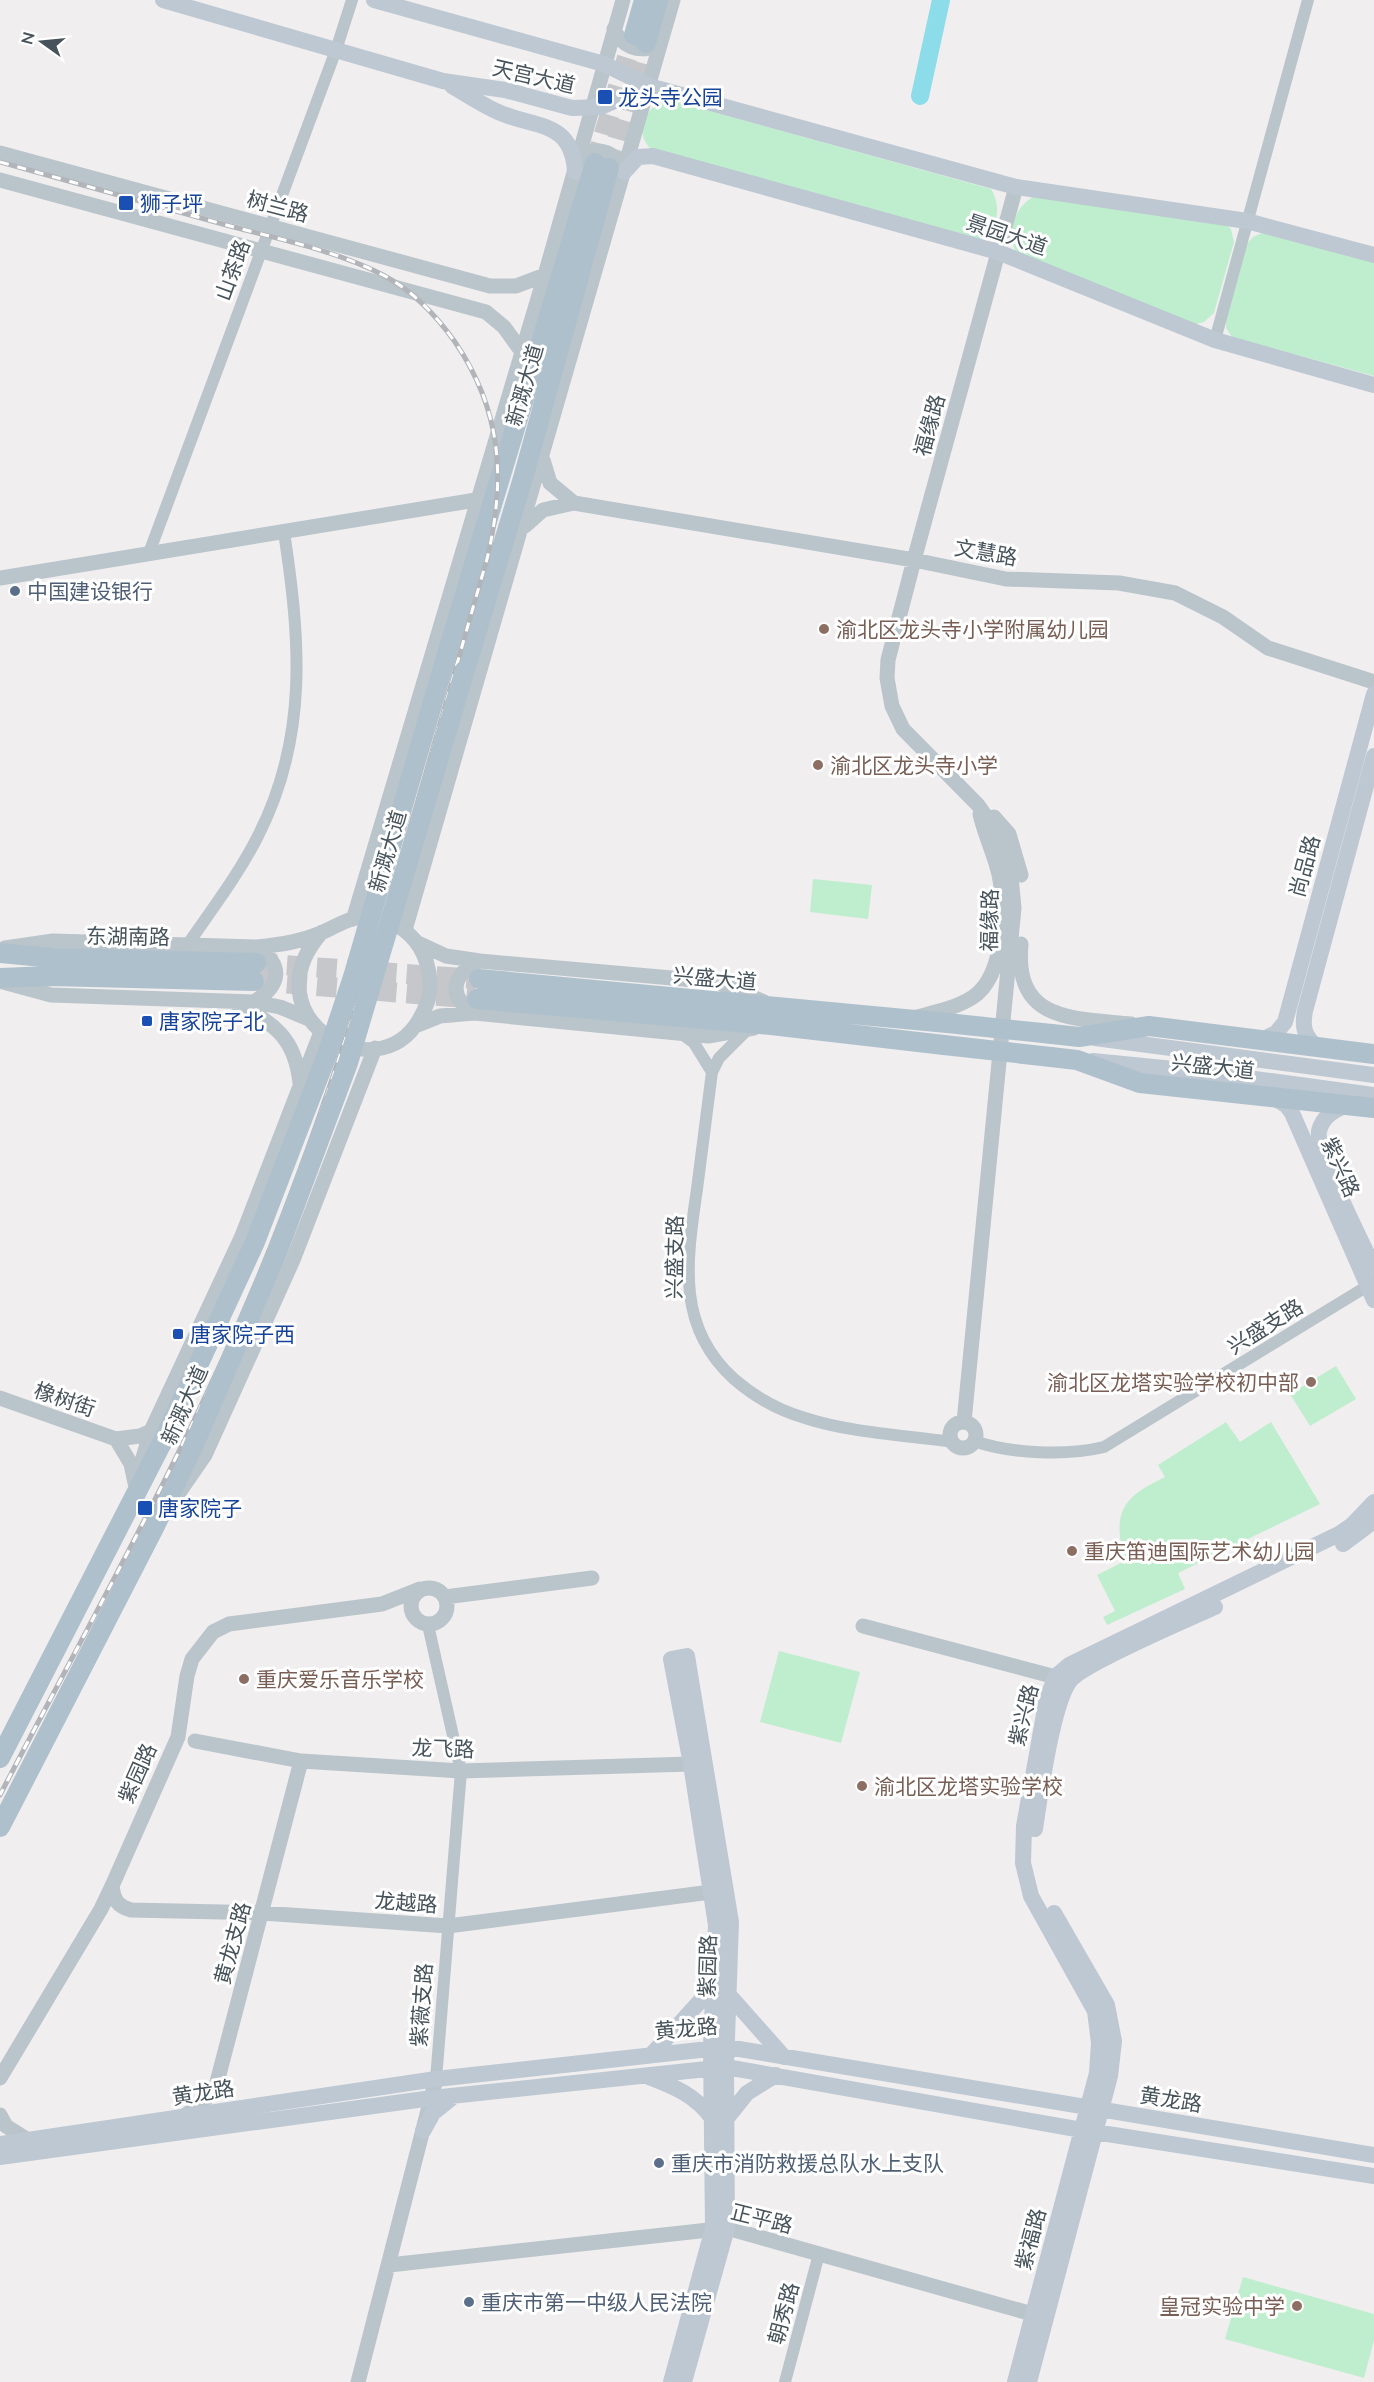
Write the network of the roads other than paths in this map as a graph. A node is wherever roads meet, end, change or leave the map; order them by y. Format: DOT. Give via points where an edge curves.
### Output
graph roads {
  1 [pos="163,0"];
  2 [pos="351,0"];
  3 [pos="374,0"];
  4 [pos="399,0"];
  5 [pos="623,0"];
  6 [pos="644,0"];
  7 [pos="658,0"];
  8 [pos="674,0"];
  9 [pos="1308,0"];
  10 [pos="418,12"];
  11 [pos="614,29"];
  12 [pos="647,41"];
  13 [pos="336,50"];
  14 [pos="604,64"];
  15 [pos="443,81"];
  16 [pos="649,86"];
  17 [pos="592,109"];
  18 [pos="0,153"];
  19 [pos="610,168"];
  20 [pos="574,172"];
  21 [pos="0,180"];
  22 [pos="1016,187"];
  23 [pos="1247,220"];
  24 [pos="269,226"];
  25 [pos="260,251"];
  26 [pos="998,252"];
  27 [pos="1374,255"];
  28 [pos="545,275"];
  29 [pos="1215,340"];
  30 [pos="522,352"];
  31 [pos="1374,385"];
  32 [pos="543,460"];
  33 [pos="476,500"];
  34 [pos="574,503"];
  35 [pos="523,528"];
  36 [pos="284,532"];
  37 [pos="149,553"];
  38 [pos="914,560"];
  39 [pos="0,578"];
  40 [pos="1374,682"];
  41 [pos="1374,694"];
  42 [pos="1374,756"];
  43 [pos="978,805"];
  44 [pos="374,851"];
  45 [pos="424,863"];
  46 [pos="354,917"];
  47 [pos="405,930"];
  48 [pos="322,932"];
  49 [pos="418,943"];
  50 [pos="188,944"];
  51 [pos="0,951"];
  52 [pos="256,964"];
  53 [pos="0,979"];
  54 [pos="477,988"];
  55 [pos="232,1001"];
  56 [pos="254,1002"];
  57 [pos="773,1016"];
  58 [pos="309,1019"];
  59 [pos="909,1020"];
  60 [pos="415,1026"];
  61 [pos="1149,1026"];
  62 [pos="748,1029"];
  63 [pos="321,1032"];
  64 [pos="682,1034"];
  65 [pos="1079,1036"];
  66 [pos="1262,1040"];
  67 [pos="1317,1047"];
  68 [pos="375,1048"];
  69 [pos="1374,1054"];
  70 [pos="1077,1060"];
  71 [pos="712,1072"];
  72 [pos="1374,1075"];
  73 [pos="300,1089"];
  74 [pos="1269,1095"];
  75 [pos="1374,1095"];
  76 [pos="1349,1104"];
  77 [pos="1374,1108"];
  78 [pos="353,1109"];
  79 [pos="1374,1268"];
  80 [pos="1372,1289"];
  81 [pos="0,1398"];
  82 [pos="964,1422"];
  83 [pos="158,1434"];
  84 [pos="116,1439"];
  85 [pos="974,1441"];
  86 [pos="952,1442"];
  87 [pos="135,1485"];
  88 [pos="1374,1502"];
  89 [pos="128,1509"];
  90 [pos="1374,1521"];
  91 [pos="154,1528"];
  92 [pos="592,1578"];
  93 [pos="420,1589"];
  94 [pos="445,1597"];
  95 [pos="382,1604"];
  96 [pos="413,1616"];
  97 [pos="428,1625"];
  98 [pos="863,1626"];
  99 [pos="1063,1678"];
  100 [pos="181,1718"];
  101 [pos="195,1741"];
  102 [pos="170,1757"];
  103 [pos="0,1758"];
  104 [pos="301,1761"];
  105 [pos="691,1764"];
  106 [pos="461,1771"];
  107 [pos="0,1827"];
  108 [pos="112,1886"];
  109 [pos="711,1892"];
  110 [pos="262,1913"];
  111 [pos="448,1926"];
  112 [pos="713,1987"];
  113 [pos="729,1995"];
  114 [pos="719,2047"];
  115 [pos="653,2053"];
  116 [pos="784,2056"];
  117 [pos="719,2068"];
  118 [pos="646,2075"];
  119 [pos="776,2075"];
  120 [pos="0,2078"];
  121 [pos="436,2079"];
  122 [pos="455,2096"];
  123 [pos="432,2098"];
  124 [pos="1095,2109"];
  125 [pos="0,2115"];
  126 [pos="719,2118"];
  127 [pos="177,2119"];
  128 [pos="1058,2125"];
  129 [pos="423,2131"];
  130 [pos="1089,2131"];
  131 [pos="28,2140"];
  132 [pos="0,2144"];
  133 [pos="1076,2153"];
  134 [pos="1374,2155"];
  135 [pos="0,2157"];
  136 [pos="1374,2176"];
  137 [pos="720,2228"];
  138 [pos="819,2254"];
  139 [pos="389,2265"];
  140 [pos="1040,2316"];
  141 [pos="358,2382"];
  142 [pos="671,2382"];
  143 [pos="684,2382"];
  144 [pos="785,2382"];
  145 [pos="1015,2382"];
  146 [pos="1029,2382"];
  1 -- 13 [label="main road, 天宫大道"];
  2 -- 13 [label="street, 山茶路"];
  3 -- 10 [label="main road, 天宫大道"];
  4 -- 10 [label="main road"];
  5 -- 11 [label="street, 新溉大道"];
  6 -- 12 [label="main road, 新溉大道"];
  7 -- 12 [label="main road, 新溉大道"];
  8 -- 12 [label="street, 新溉大道"];
  9 -- 23 [label="street"];
  10 -- 14 [label="main road, 天宫大道"];
  11 -- 12 [label="street" via="626,45 652,47"];
  11 -- 14 [label="street, 新溉大道"];
  12 -- 16 [label="street, 新溉大道"];
  13 -- 15 [label="main road, 天宫大道"];
  13 -- 24 [label="street, 山茶路"];
  14 -- 16 [label="main road, 天宫大道"];
  14 -- 17 [label="street, 新溉大道"];
  15 -- 17 [label="main road, 天宫大道"];
  15 -- 20 [label="main road" via="497,112 558,133 571,147"];
  16 -- 17 [label="main road, 天宫大道"];
  16 -- 19 [label="street, 新溉大道"];
  16 -- 22 [label="main road"];
  17 -- 20 [label="street, 新溉大道"];
  18 -- 24 [label="street, 树兰路"];
  19 -- 20 [label="street" via="618,160 598,150 587,152"];
  19 -- 26 [label="main road, 景园大道" via="653,156"];
  19 -- 32 [label="street, 新溉大道"];
  19 -- 83 [label="main road, 新溉大道, bridge" via="444,664 327,1055 255,1242"];
  19 -- 91 [label="main road, 新溉大道, bridge" via="523,478 348,1063 277,1253"];
  20 -- 28 [label="street, 新溉大道"];
  21 -- 25 [label="street"];
  22 -- 23 [label="main road"];
  22 -- 26 [label="street, 福缘路"];
  23 -- 27 [label="main road"];
  23 -- 29 [label="street"];
  24 -- 25 [label="street, 山茶路"];
  24 -- 28 [label="street, 树兰路" via="490,286 516,286"];
  25 -- 30 [label="street" via="486,312 504,327"];
  25 -- 37 [label="street, 山茶路"];
  26 -- 29 [label="main road, 景园大道"];
  26 -- 38 [label="street, 福缘路"];
  28 -- 30 [label="street, 新溉大道"];
  29 -- 31 [label="main road, 景园大道"];
  30 -- 33 [label="street, 新溉大道"];
  32 -- 34 [label="street" via="550,483"];
  32 -- 35 [label="street, 新溉大道"];
  33 -- 36 [label="street"];
  33 -- 44 [label="street, 新溉大道"];
  34 -- 35 [label="street" via="543,510"];
  34 -- 38 [label="street, 文慧路"];
  35 -- 45 [label="street, 新溉大道"];
  36 -- 37 [label="street"];
  36 -- 50 [label="street" via="298,656 290,740 280,780 258,836"];
  37 -- 39 [label="street"];
  38 -- 40 [label="street, 文慧路" via="1006,579 1119,583 1175,592 1223,617 1268,648"];
  38 -- 43 [label="street, 福缘路" via="888,660 892,706 914,742"];
  41 -- 66 [label="main road, 尚品路" via="1285,1022 1276,1033"];
  42 -- 67 [label="main road, 尚品路" via="1305,1011 1303,1026 1307,1039"];
  43 -- 59 [label="street" via="998,868 1002,909 998,961 989,981 975,996 954,1007"];
  43 -- 61 [label="street" via="1009,834 1020,864 1024,907 1020,961 1023,983 1037,1004 1059,1016"];
  43 -- 82 [label="street, 福缘路" via="997,832 1010,866 1014,908"];
  44 -- 45 [label="street" via="377,867 387,877 402,881 415,876"];
  44 -- 46 [label="street, 新溉大道"];
  45 -- 47 [label="street, 新溉大道"];
  46 -- 47 [label="street" via="389,921"];
  46 -- 48 [label="street"];
  47 -- 49 [label="street"];
  48 -- 52 [label="street" via="289,944"];
  48 -- 58 [label="street" via="302,963 299,982 301,1001"];
  49 -- 54 [label="street" via="446,956"];
  49 -- 60 [label="street" via="428,963 431,985 427,1006"];
  50 -- 51 [label="street" via="52,941"];
  50 -- 52 [label="street"];
  51 -- 52 [label="main road, 东湖南路" via="53,958"];
  52 -- 53 [label="main road, 东湖南路"];
  52 -- 56 [label="street" via="268,955 277,968 267,994"];
  53 -- 55 [label="street" via="51,995"];
  54 -- 57 [label="main road, 兴盛大道"];
  54 -- 57 [label="street" via="717,982"];
  54 -- 60 [label="street" via="440,1016"];
  54 -- 64 [label="street"];
  55 -- 56 [label="street"];
  55 -- 73 [label="street" via="264,1018 284,1036 297,1060"];
  56 -- 58 [label="street"];
  57 -- 59 [label="main road, 兴盛大道"];
  57 -- 62 [label="street"];
  57 -- 70 [label="main road, 兴盛大道, bridge" via="944,1045"];
  58 -- 63 [label="street"];
  59 -- 65 [label="main road, 兴盛大道, bridge"];
  60 -- 68 [label="street" via="401,1038"];
  61 -- 65 [label="main road, 兴盛大道"];
  61 -- 66 [label="main road, 兴盛大道"];
  62 -- 64 [label="street" via="708,1036"];
  62 -- 71 [label="street" via="719,1058"];
  63 -- 68 [label="street" via="340,1044"];
  63 -- 73 [label="street, 新溉大道"];
  64 -- 71 [label="street" via="694,1043"];
  65 -- 72 [label="main road"];
  66 -- 67 [label="main road, 兴盛大道"];
  67 -- 69 [label="main road, 兴盛大道"];
  68 -- 78 [label="street, 新溉大道"];
  70 -- 74 [label="main road, 兴盛大道" via="1140,1083"];
  70 -- 75 [label="main road"];
  71 -- 86 [label="street, 兴盛支路" via="688,1275 691,1305 709,1352 762,1401 784,1411 828,1424"];
  73 -- 78 [label="street" via="324,1079 341,1086"];
  73 -- 83 [label="street, 新溉大道"];
  74 -- 76 [label="main road, 兴盛大道"];
  74 -- 80 [label="main road, 紫兴路" via="1292,1113"];
  76 -- 77 [label="main road, 兴盛大道"];
  76 -- 79 [label="main road, 紫兴路" via="1327,1116 1318,1137"];
  78 -- 91 [label="street, 新溉大道" via="293,1260 205,1455"];
  80 -- 85 [label="street, 兴盛支路" via="1104,1447 1051,1453"];
  81 -- 84 [label="street, 橡树街"];
  82 -- 85 [label="street" via="976,1431"];
  82 -- 86 [label="street, 福缘路" via="953,1427"];
  83 -- 84 [label="street"];
  83 -- 87 [label="street, 新溉大道"];
  83 -- 89 [label="main road, 新溉大道"];
  84 -- 87 [label="street" via="131,1464"];
  85 -- 86 [label="street" via="966,1448"];
  87 -- 89 [label="street, 新溉大道"];
  88 -- 99 [label="main road, 紫兴路" via="1339,1534 1091,1653 1069,1665"];
  89 -- 103 [label="main road, 新溉大道"];
  90 -- 99 [label="main road, 紫兴路" via="1346,1543"];
  91 -- 107 [label="main road, 新溉大道"];
  92 -- 94 [label="street"];
  93 -- 94 [label="street" via="432,1588"];
  93 -- 95 [label="street"];
  93 -- 96 [label="street" via="412,1598"];
  94 -- 97 [label="street" via="444,1617"];
  95 -- 96 [label="street"];
  95 -- 100 [label="street, 紫园路" via="221,1628 201,1644 192,1659"];
  96 -- 97 [label="street"];
  97 -- 106 [label="street, 紫薇支路"];
  98 -- 99 [label="street"];
  99 -- 124 [label="main road, 紫兴路" via="1047,1698 1024,1827 1023,1863 1031,1896 1095,2011 1099,2043"];
  100 -- 101 [label="street"];
  100 -- 102 [label="street, 紫园路"];
  101 -- 102 [label="street"];
  101 -- 104 [label="street, 龙飞路"];
  102 -- 108 [label="street, 紫园路"];
  104 -- 106 [label="street, 龙飞路"];
  104 -- 110 [label="street, 黄龙支路"];
  105 -- 106 [label="street, 龙飞路"];
  105 -- 109 [label="main road, 紫园路"];
  105 -- 113 [label="main road, 紫园路" via="679,1658 731,1922"];
  106 -- 111 [label="street, 紫薇支路"];
  108 -- 110 [label="street, 龙越路" via="113,1898 120,1907 131,1910"];
  108 -- 120 [label="street, 紫园路"];
  109 -- 111 [label="street, 龙越路"];
  109 -- 112 [label="main road, 紫园路" via="716,1925"];
  110 -- 111 [label="street, 龙越路"];
  110 -- 127 [label="street, 黄龙支路" via="216,2086 202,2104"];
  111 -- 121 [label="street, 紫薇支路"];
  112 -- 114 [label="main road, 紫园路"];
  112 -- 115 [label="main road"];
  113 -- 114 [label="main road, 紫园路"];
  113 -- 116 [label="main road"];
  114 -- 115 [label="main road, 黄龙路"];
  114 -- 116 [label="main road, 黄龙路"];
  114 -- 117 [label="main road, 紫园路"];
  115 -- 121 [label="main road, 黄龙路"];
  116 -- 124 [label="main road, 黄龙路"];
  117 -- 118 [label="main road, 黄龙路"];
  117 -- 119 [label="main road, 黄龙路"];
  117 -- 126 [label="main road, 紫园路"];
  118 -- 122 [label="main road, 黄龙路"];
  118 -- 126 [label="main road" via="689,2094"];
  119 -- 126 [label="main road" via="747,2092"];
  119 -- 128 [label="main road, 黄龙路"];
  121 -- 123 [label="street, 紫薇支路"];
  121 -- 127 [label="main road, 黄龙路"];
  122 -- 123 [label="main road, 黄龙路"];
  122 -- 129 [label="main road" via="433,2113"];
  123 -- 129 [label="street, 紫薇支路"];
  123 -- 135 [label="main road, 黄龙路"];
  124 -- 130 [label="main road, 紫福路"];
  124 -- 134 [label="main road, 黄龙路"];
  125 -- 131 [label="street" via="6,2126"];
  126 -- 137 [label="main road, 紫园路"];
  127 -- 131 [label="main road, 黄龙路"];
  128 -- 130 [label="main road, 黄龙路"];
  128 -- 133 [label="main road" via="1070,2137"];
  129 -- 139 [label="street, 紫薇支路"];
  130 -- 133 [label="main road, 紫福路"];
  130 -- 136 [label="main road, 黄龙路"];
  130 -- 140 [label="main road, 紫福路"];
  131 -- 132 [label="main road, 黄龙路"];
  133 -- 140 [label="main road, 紫福路"];
  137 -- 138 [label="street, 正平路"];
  137 -- 139 [label="street, 正平路"];
  137 -- 142 [label="main road, 紫园路"];
  137 -- 143 [label="main road, 紫园路"];
  138 -- 140 [label="street, 正平路"];
  138 -- 144 [label="street, 朝秀路"];
  139 -- 141 [label="street, 紫薇支路"];
  140 -- 145 [label="main road, 紫福路"];
  140 -- 146 [label="main road, 紫福路"];
}
